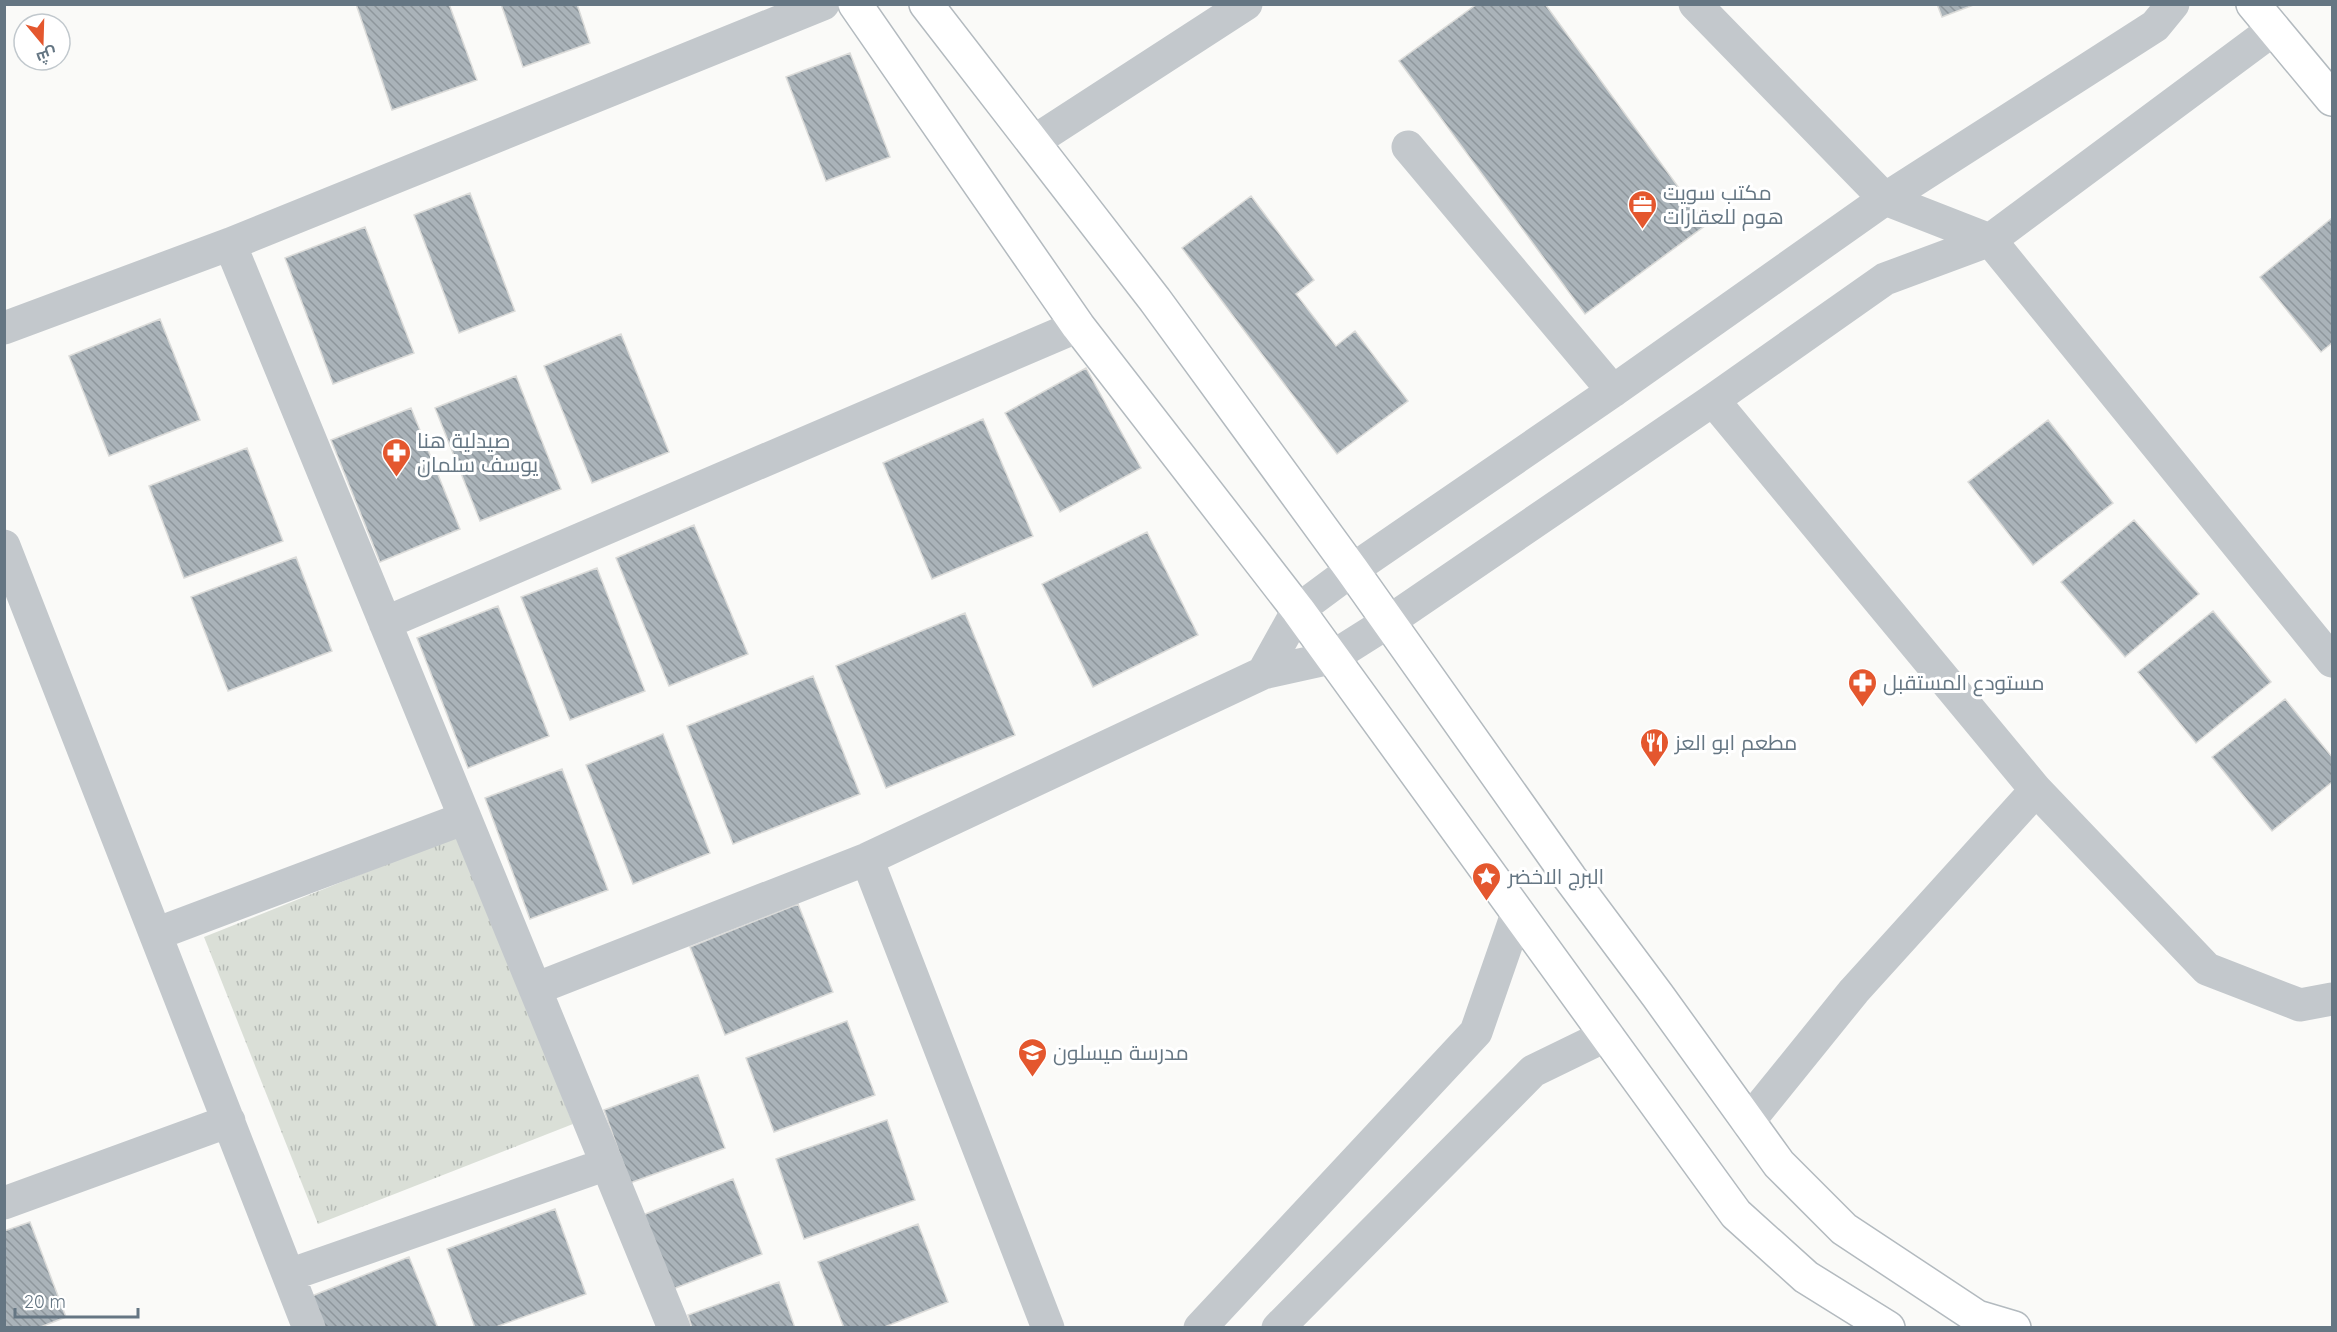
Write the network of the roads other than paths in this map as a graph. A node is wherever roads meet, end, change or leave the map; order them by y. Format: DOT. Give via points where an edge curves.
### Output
graph roads {
  1 [pos="823,4"];
  2 [pos="855,4"];
  3 [pos="926,4"];
  4 [pos="1246,4"];
  5 [pos="1695,4"];
  6 [pos="2173,4"];
  7 [pos="2253,4"];
  8 [pos="2274,29"];
  9 [pos="2332,99"];
  10 [pos="1033,142"];
  11 [pos="1408,147"];
  12 [pos="1885,199"];
  13 [pos="1989,240"];
  14 [pos="230,244"];
  15 [pos="1078,326"];
  16 [pos="4,328"];
  17 [pos="1613,391"];
  18 [pos="1713,400"];
  19 [pos="4,546"];
  20 [pos="1352,570"];
  21 [pos="1298,610"];
  22 [pos="1388,622"];
  23 [pos="386,623"];
  24 [pos="1331,658"];
  25 [pos="2332,661"];
  26 [pos="1263,673"];
  27 [pos="2036,790"];
  28 [pos="465,818"];
  29 [pos="867,859"];
  30 [pos="1517,914"];
  31 [pos="156,934"];
  32 [pos="535,989"];
  33 [pos="2332,999"];
  34 [pos="1607,1035"];
  35 [pos="229,1122"];
  36 [pos="1748,1122"];
  37 [pos="607,1164"];
  38 [pos="4,1203"];
  39 [pos="289,1275"];
  40 [pos="309,1328"];
  41 [pos="674,1328"];
  42 [pos="1048,1328"];
  43 [pos="1200,1328"];
  44 [pos="1278,1328"];
  45 [pos="1888,1328"];
  46 [pos="2014,1328"];
  1 -- 14 [label="street"];
  2 -- 15 [label="street"];
  3 -- 10 [label="street"];
  4 -- 10 [label="street"];
  5 -- 12 [label="street"];
  6 -- 12 [label="street" via="2155,26"];
  7 -- 8 [label="street"];
  8 -- 9 [label="street"];
  8 -- 13 [label="street"];
  10 -- 20 [label="street" via="1162,310"];
  11 -- 17 [label="street"];
  12 -- 13 [label="street"];
  12 -- 17 [label="street"];
  13 -- 18 [label="street" via="1885,279"];
  13 -- 25 [label="street"];
  14 -- 16 [label="street"];
  14 -- 23 [label="street"];
  15 -- 21 [label="street"];
  15 -- 23 [label="street"];
  17 -- 20 [label="street"];
  18 -- 22 [label="street"];
  18 -- 27 [label="street"];
  19 -- 31 [label="street"];
  20 -- 21 [label="street"];
  20 -- 22 [label="street"];
  21 -- 24 [label="street"];
  21 -- 26 [label="street"];
  22 -- 24 [label="street"];
  22 -- 36 [label="street"];
  23 -- 28 [label="street"];
  24 -- 26 [label="street"];
  24 -- 30 [label="street"];
  26 -- 29 [label="street"];
  27 -- 33 [label="street" via="2207,969 2300,1005"];
  27 -- 36 [label="street" via="1854,991"];
  28 -- 31 [label="street"];
  28 -- 32 [label="street"];
  29 -- 32 [label="street"];
  29 -- 42 [label="street"];
  30 -- 34 [label="street"];
  30 -- 43 [label="street" via="1476,1032"];
  31 -- 35 [label="street"];
  32 -- 37 [label="street"];
  34 -- 44 [label="street" via="1533,1071"];
  34 -- 45 [label="street" via="1736,1214 1806,1277"];
  35 -- 38 [label="street"];
  35 -- 39 [label="street"];
  36 -- 46 [label="street" via="1779,1164 1844,1229 1977,1317"];
  37 -- 39 [label="street"];
  37 -- 41 [label="street"];
  39 -- 40 [label="street"];
}
